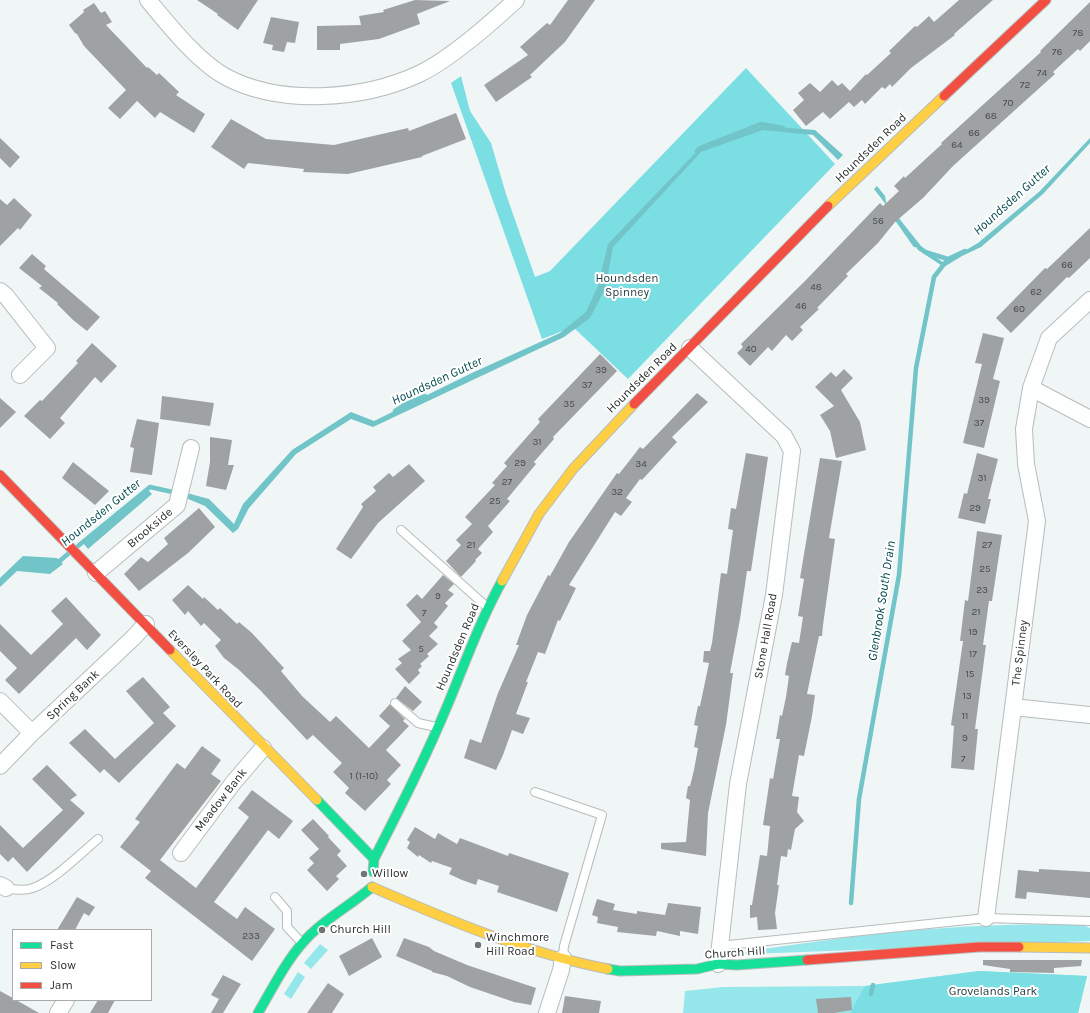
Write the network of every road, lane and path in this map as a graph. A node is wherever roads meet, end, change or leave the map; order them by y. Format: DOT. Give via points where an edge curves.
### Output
graph roads {
  1 [pos="148,0"];
  2 [pos="516,0"];
  3 [pos="1046,0"];
  4 [pos="0,291"];
  5 [pos="1090,300"];
  6 [pos="690,348"];
  7 [pos="20,375"];
  8 [pos="1031,388"];
  9 [pos="1090,419"];
  10 [pos="191,448"];
  11 [pos="0,476"];
  12 [pos="401,530"];
  13 [pos="96,573"];
  14 [pos="487,608"];
  15 [pos="146,624"];
  16 [pos="0,701"];
  17 [pos="396,703"];
  18 [pos="1013,707"];
  19 [pos="1090,715"];
  20 [pos="437,727"];
  21 [pos="32,733"];
  22 [pos="264,748"];
  23 [pos="0,766"];
  24 [pos="535,792"];
  25 [pos="98,839"];
  26 [pos="181,853"];
  27 [pos="374,859"];
  28 [pos="3,886"];
  29 [pos="372,887"];
  30 [pos="275,897"];
  31 [pos="986,918"];
  32 [pos="1090,921"];
  33 [pos="303,943"];
  34 [pos="719,946"];
  35 [pos="1090,948"];
  36 [pos="563,958"];
  37 [pos="718,964"];
  38 [pos="65,1001"];
  39 [pos="58,1013"];
  40 [pos="258,1013"];
  41 [pos="547,1013"];
  1 -- 2 [label="street" via="207,64 251,88 286,96 358,93 420,73 449,55"];
  3 -- 6 [label="street, Houndsden Road" via="848,187"];
  4 -- 7 [label="street" via="47,348"];
  5 -- 8 [label="street, The Spinney" via="1049,338"];
  6 -- 14 [label="street, Houndsden Road" via="573,469 539,514"];
  6 -- 34 [label="street, Stone Hall Road" via="784,436 792,451 774,595 738,784 726,904"];
  8 -- 9 [label="street"];
  8 -- 18 [label="street, The Spinney" via="1024,429 1026,464 1037,521"];
  10 -- 13 [label="street, Brookside" via="177,505"];
  11 -- 13 [label="street, Eversley Park Road"];
  12 -- 14 [label="lane"];
  13 -- 15 [label="street, Eversley Park Road"];
  14 -- 20 [label="street, Houndsden Road"];
  15 -- 21 [label="street, Spring Bank"];
  15 -- 22 [label="street, Eversley Park Road"];
  16 -- 21 [label="street"];
  17 -- 20 [label="lane" via="418,723"];
  18 -- 19 [label="street"];
  18 -- 31 [label="street, The Spinney"];
  20 -- 27 [label="street, Houndsden Road"];
  21 -- 23 [label="street, Spring Bank"];
  22 -- 26 [label="street, Meadow Bank" via="233,783"];
  22 -- 27 [label="street, Eversley Park Road"];
  24 -- 36 [label="lane" via="602,815 564,946"];
  25 -- 28 [label="lane" via="44,883 19,891"];
  27 -- 29 [label="street"];
  29 -- 33 [label="street" via="328,920"];
  29 -- 36 [label="street, Church Hill" via="449,920"];
  30 -- 33 [label="lane" via="287,911 287,927"];
  31 -- 32 [label="lane"];
  31 -- 34 [label="lane"];
  33 -- 40 [label="street" via="285,965"];
  34 -- 37 [label="street, Stone Hall Road"];
  35 -- 37 [label="street, Church Hill" via="979,948 737,966"];
  36 -- 37 [label="street, Church Hill" via="620,971 697,969"];
  36 -- 41 [label="street"];
  38 -- 39 [label="street"];
}
